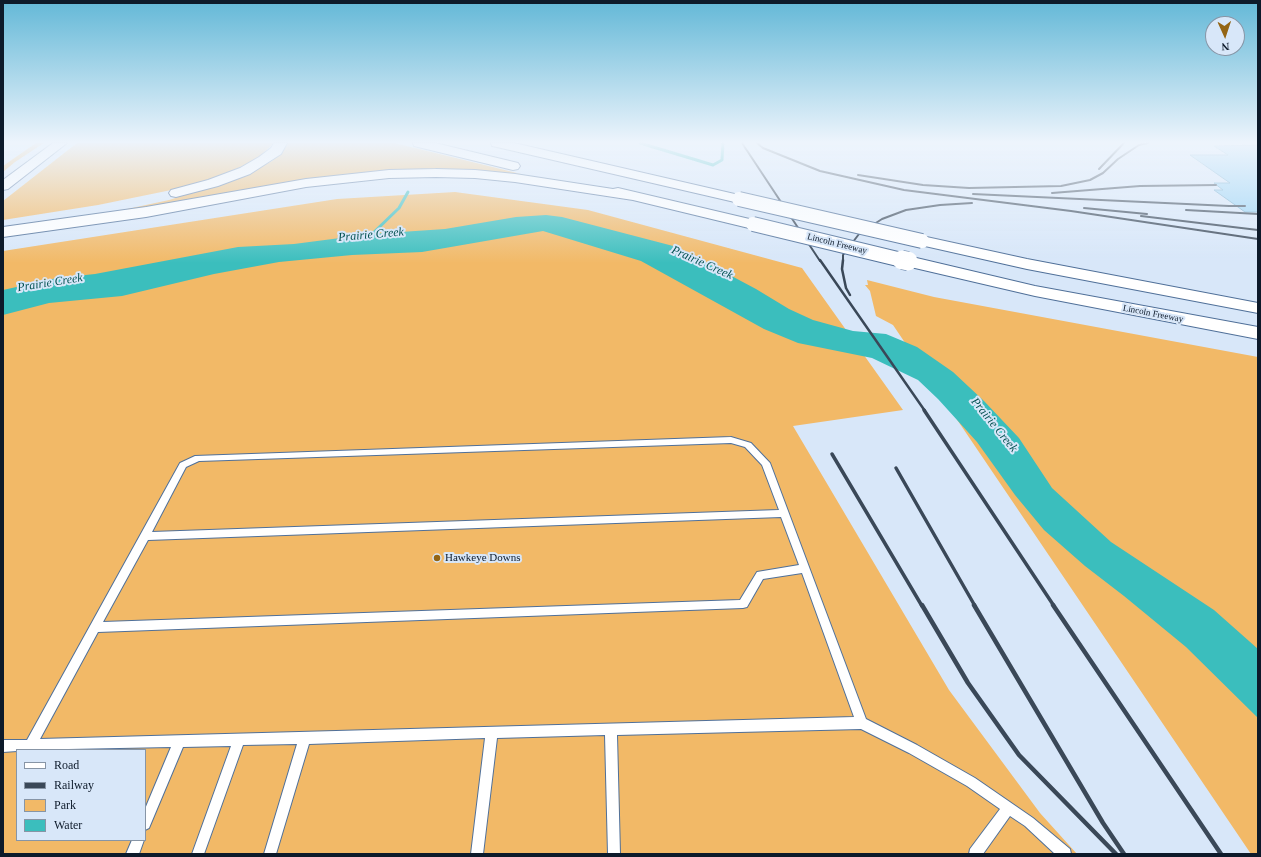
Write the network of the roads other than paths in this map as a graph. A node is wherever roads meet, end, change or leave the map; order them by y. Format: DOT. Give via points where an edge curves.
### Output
graph roads {
  1 [pos="213,183"];
  2 [pos="306,183"];
  3 [pos="547,183"];
  4 [pos="580,183"];
  5 [pos="669,183"];
  6 [pos="632,196"];
  7 [pos="3,227"];
  8 [pos="1258,308"];
  9 [pos="1258,333"];
  10 [pos="784,513"];
  11 [pos="145,536"];
  12 [pos="805,568"];
  13 [pos="96,627"];
  14 [pos="862,723"];
  15 [pos="611,730"];
  16 [pos="492,732"];
  17 [pos="304,738"];
  18 [pos="239,740"];
  19 [pos="180,741"];
  20 [pos="30,745"];
  21 [pos="3,746"];
  22 [pos="1008,808"];
  23 [pos="146,822"];
  24 [pos="138,841"];
  25 [pos="132,854"];
  26 [pos="198,854"];
  27 [pos="270,854"];
  28 [pos="477,854"];
  29 [pos="614,854"];
  30 [pos="975,854"];
  31 [pos="1065,854"];
  1 -- 7 [label="highway" via="110,209"];
  2 -- 7 [label="highway" via="146,212"];
  3 -- 6 [label="highway"];
  4 -- 6 [label="highway, Lincoln Freeway"];
  5 -- 8 [label="highway, Lincoln Freeway, bridge" via="1042,267"];
  6 -- 9 [label="highway, Lincoln Freeway, bridge" via="1035,291"];
  10 -- 11 [label="lane"];
  10 -- 11 [label="lane" via="766,463 748,445 731,440 221,457 198,458 183,465"];
  10 -- 12 [label="lane"];
  11 -- 13 [label="lane"];
  12 -- 13 [label="lane" via="760,575 743,604"];
  12 -- 14 [label="lane"];
  13 -- 20 [label="lane"];
  14 -- 15 [label="lane"];
  14 -- 22 [label="lane" via="971,782"];
  15 -- 16 [label="lane"];
  15 -- 29 [label="lane"];
  16 -- 17 [label="lane"];
  16 -- 28 [label="lane"];
  17 -- 18 [label="lane"];
  17 -- 27 [label="lane"];
  18 -- 19 [label="lane"];
  18 -- 26 [label="lane"];
  19 -- 20 [label="lane"];
  19 -- 23 [label="lane"];
  20 -- 21 [label="lane"];
  22 -- 30 [label="lane"];
  22 -- 31 [label="lane" via="1029,822"];
  24 -- 25 [label="lane"];
}
